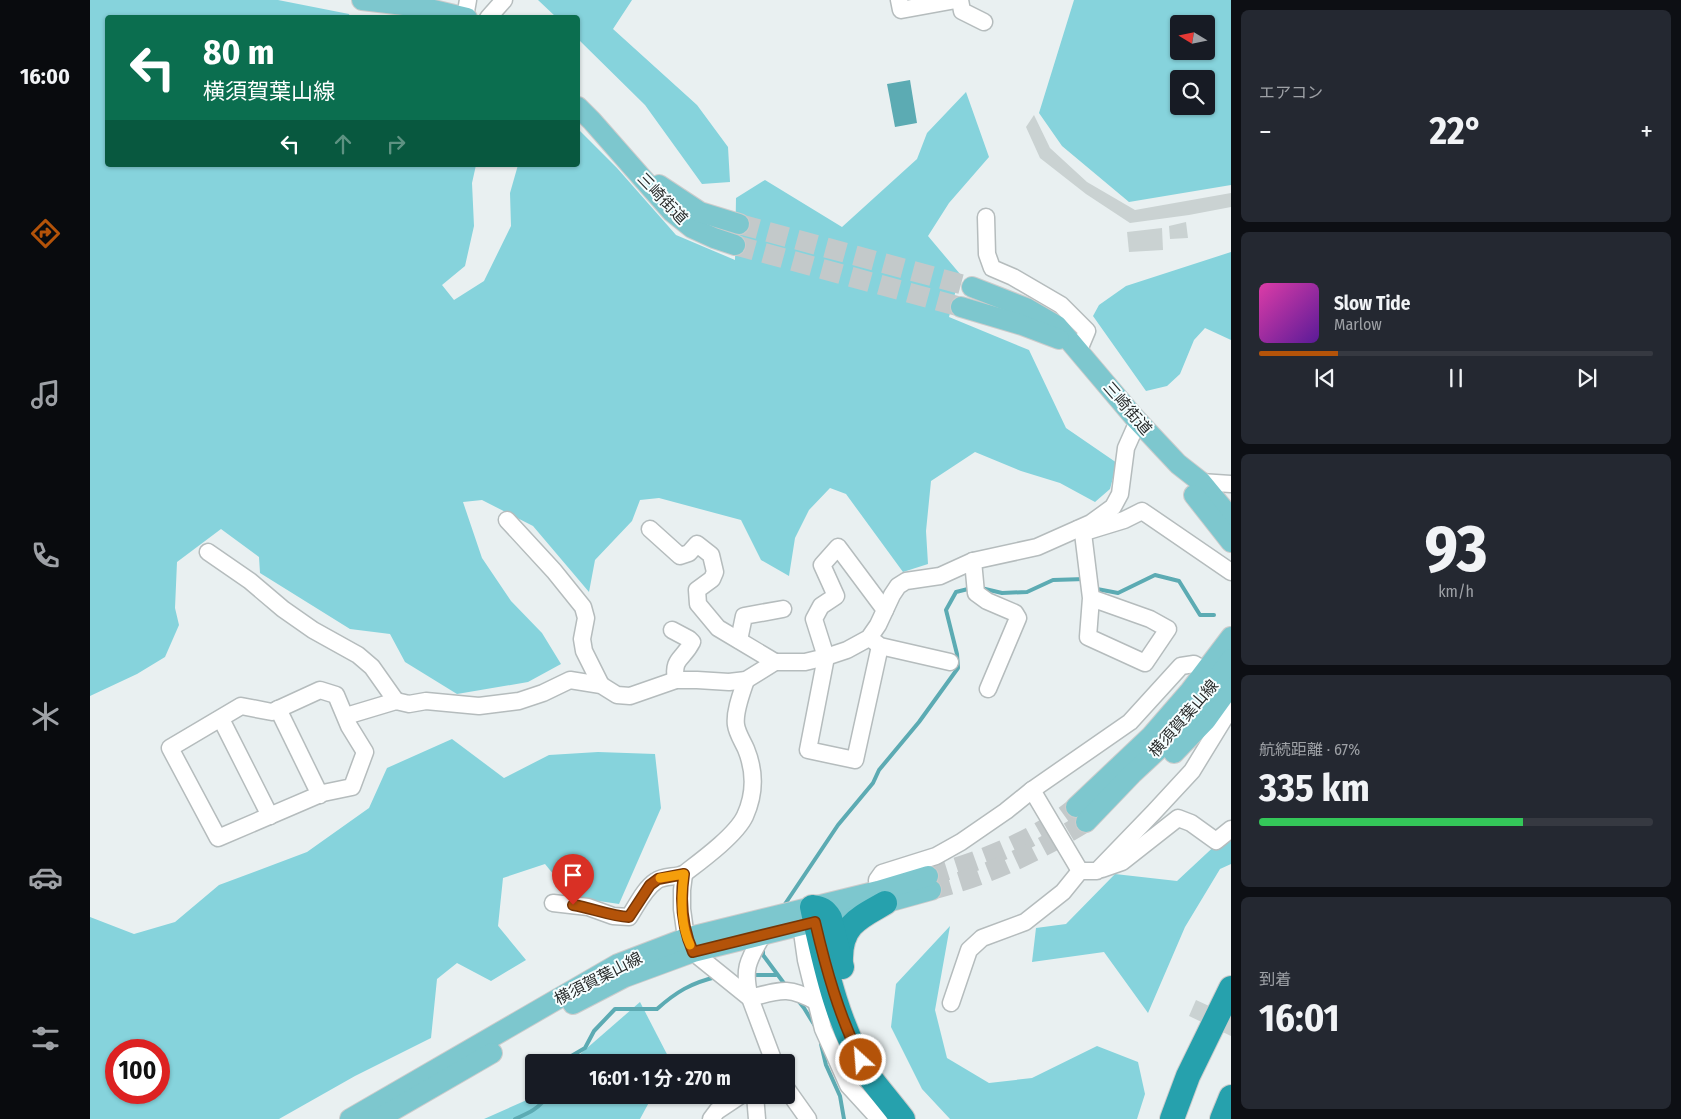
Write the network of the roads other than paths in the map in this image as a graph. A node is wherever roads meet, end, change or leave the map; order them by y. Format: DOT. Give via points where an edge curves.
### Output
graph roads {
  1 [pos="362,0"];
  2 [pos="504,0"];
  3 [pos="899,0"];
  4 [pos="956,0"];
  5 [pos="960,0"];
  6 [pos="383,1"];
  7 [pos="466,11"];
  8 [pos="491,15"];
  9 [pos="984,22"];
  10 [pos="580,109"];
  11 [pos="986,217"];
  12 [pos="696,220"];
  13 [pos="739,224"];
  14 [pos="735,245"];
  15 [pos="972,287"];
  16 [pos="961,307"];
  17 [pos="1078,350"];
  18 [pos="1138,421"];
  19 [pos="1178,464"];
  20 [pos="1200,482"];
  21 [pos="1231,484"];
  22 [pos="1231,518"];
  23 [pos="507,520"];
  24 [pos="650,529"];
  25 [pos="1081,531"];
  26 [pos="1231,542"];
  27 [pos="208,552"];
  28 [pos="973,561"];
  29 [pos="1231,572"];
  30 [pos="1091,598"];
  31 [pos="783,609"];
  32 [pos="885,610"];
  33 [pos="672,630"];
  34 [pos="1231,637"];
  35 [pos="739,640"];
  36 [pos="875,642"];
  37 [pos="826,657"];
  38 [pos="1231,660"];
  39 [pos="775,662"];
  40 [pos="950,662"];
  41 [pos="1206,671"];
  42 [pos="676,680"];
  43 [pos="746,680"];
  44 [pos="600,685"];
  45 [pos="1231,685"];
  46 [pos="988,689"];
  47 [pos="396,700"];
  48 [pos="1231,705"];
  49 [pos="278,709"];
  50 [pos="346,716"];
  51 [pos="220,719"];
  52 [pos="1032,790"];
  53 [pos="320,795"];
  54 [pos="1081,815"];
  55 [pos="270,816"];
  56 [pos="1231,829"];
  57 [pos="1080,871"];
  58 [pos="1097,871"];
  59 [pos="684,874"];
  60 [pos="930,883"];
  61 [pos="882,897"];
  62 [pos="553,904"];
  63 [pos="814,918"];
  64 [pos="764,933"];
  65 [pos="689,945"];
  66 [pos="842,966"];
  67 [pos="1231,988"];
  68 [pos="750,998"];
  69 [pos="817,1002"];
  70 [pos="952,1003"];
  71 [pos="771,1054"];
  72 [pos="1231,1096"];
  73 [pos="795,1101"];
  74 [pos="728,1104"];
  75 [pos="756,1104"];
  76 [pos="1175,1115"];
  77 [pos="350,1119"];
  78 [pos="378,1119"];
  79 [pos="711,1119"];
  80 [pos="757,1119"];
  81 [pos="808,1119"];
  82 [pos="879,1119"];
  83 [pos="903,1119"];
  84 [pos="915,1119"];
  85 [pos="1222,1119"];
  1 -- 6 [label="main road"];
  2 -- 8 [label="street"];
  3 -- 4 [label="street" via="901,10"];
  5 -- 9 [label="street" via="962,11"];
  6 -- 7 [label="main road"];
  10 -- 12 [label="main road, 三崎街道" via="672,212"];
  11 -- 17 [label="street" via="987,254 992,268 1061,305 1087,331"];
  12 -- 13 [label="main road, 三崎街道"];
  12 -- 14 [label="main road, 三崎街道" via="714,238"];
  15 -- 17 [label="main road, 三崎街道" via="1026,308 1057,326"];
  16 -- 17 [label="main road, 三崎街道" via="1052,336"];
  17 -- 18 [label="main road, 三崎街道"];
  18 -- 19 [label="main road, 三崎街道"];
  18 -- 25 [label="street" via="1126,448 1120,494 1113,507"];
  19 -- 20 [label="main road, 三崎街道"];
  19 -- 26 [label="main road, 三崎街道" via="1190,489"];
  20 -- 21 [label="street"];
  20 -- 22 [label="main road, 三崎街道"];
  23 -- 44 [label="street" via="554,570 583,607 586,618 582,639 584,652"];
  24 -- 35 [label="street" via="680,556 697,544 711,555 715,572 712,579 698,590 698,604 718,628"];
  25 -- 28 [label="street" via="1037,547"];
  25 -- 29 [label="street" via="1124,520 1142,511"];
  25 -- 30 [label="street"];
  27 -- 47 [label="street" via="313,630 358,655 372,667"];
  28 -- 32 [label="street" via="940,576 906,581 898,586"];
  28 -- 46 [label="street" via="976,593 1015,613 1018,618"];
  30 -- 30 [label="street" via="1088,637 1145,662 1168,629 1150,619"];
  31 -- 35 [label="street" via="744,616"];
  32 -- 36 [label="street"];
  32 -- 37 [label="street" via="838,547 822,565 836,596 821,606 814,619"];
  33 -- 42 [label="street" via="692,642 677,661 674,669"];
  34 -- 41 [label="main road"];
  35 -- 39 [label="street"];
  36 -- 37 [label="street"];
  36 -- 37 [label="street" via="855,760 808,750"];
  36 -- 40 [label="street"];
  37 -- 39 [label="street" via="805,662"];
  38 -- 54 [label="main road, 横須賀葉山線" via="1193,712 1161,747"];
  39 -- 43 [label="street"];
  41 -- 52 [label="street" via="1194,664 1181,666 1130,722"];
  41 -- 54 [label="main road"];
  42 -- 43 [label="street"];
  42 -- 44 [label="street" via="630,696 617,695"];
  43 -- 59 [label="street" via="736,725 754,779 745,816 736,829"];
  44 -- 47 [label="street" via="570,680 519,701 479,706 409,704"];
  45 -- 54 [label="main road" via="1206,720 1156,771 1110,809"];
  47 -- 50 [label="street"];
  48 -- 58 [label="street" via="1192,770"];
  49 -- 50 [label="street" via="320,690 336,695"];
  49 -- 51 [label="street" via="272,712 240,706"];
  49 -- 53 [label="street"];
  50 -- 53 [label="street" via="365,752 352,787"];
  51 -- 55 [label="street"];
  51 -- 55 [label="street" via="170,748 218,838"];
  52 -- 57 [label="street"];
  52 -- 61 [label="street" via="962,842 936,856 882,873 877,880"];
  53 -- 55 [label="street"];
  56 -- 58 [label="street" via="1216,841 1178,818 1122,862"];
  57 -- 58 [label="street"];
  57 -- 70 [label="street" via="1063,892 1025,922 982,938 969,950"];
  59 -- 62 [label="street" via="658,879 650,885 629,917 613,916 588,907"];
  59 -- 65 [label="street" via="682,890"];
  60 -- 61 [label="main road, 横須賀葉山線"];
  61 -- 63 [label="main road, 横須賀葉山線"];
  61 -- 66 [label="highway" via="847,931 842,944"];
  63 -- 64 [label="main road, 横須賀葉山線"];
  63 -- 65 [label="main road, 横須賀葉山線"];
  63 -- 66 [label="highway"];
  63 -- 69 [label="street" via="806,960"];
  63 -- 83 [label="highway" via="834,995 852,1043 872,1079"];
  64 -- 65 [label="main road, 横須賀葉山線"];
  64 -- 68 [label="street" via="747,967"];
  65 -- 68 [label="street"];
  65 -- 77 [label="main road, 横須賀葉山線" via="618,964"];
  65 -- 78 [label="main road, 横須賀葉山線" via="566,1008"];
  66 -- 84 [label="highway" via="854,1010 878,1062 899,1099"];
  67 -- 76 [label="highway" via="1188,1076"];
  68 -- 69 [label="street" via="791,990"];
  68 -- 71 [label="street"];
  69 -- 82 [label="street" via="823,1029 848,1085"];
  72 -- 85 [label="highway"];
  73 -- 81 [label="street"];
  74 -- 79 [label="street"];
  75 -- 80 [label="street"];
}
